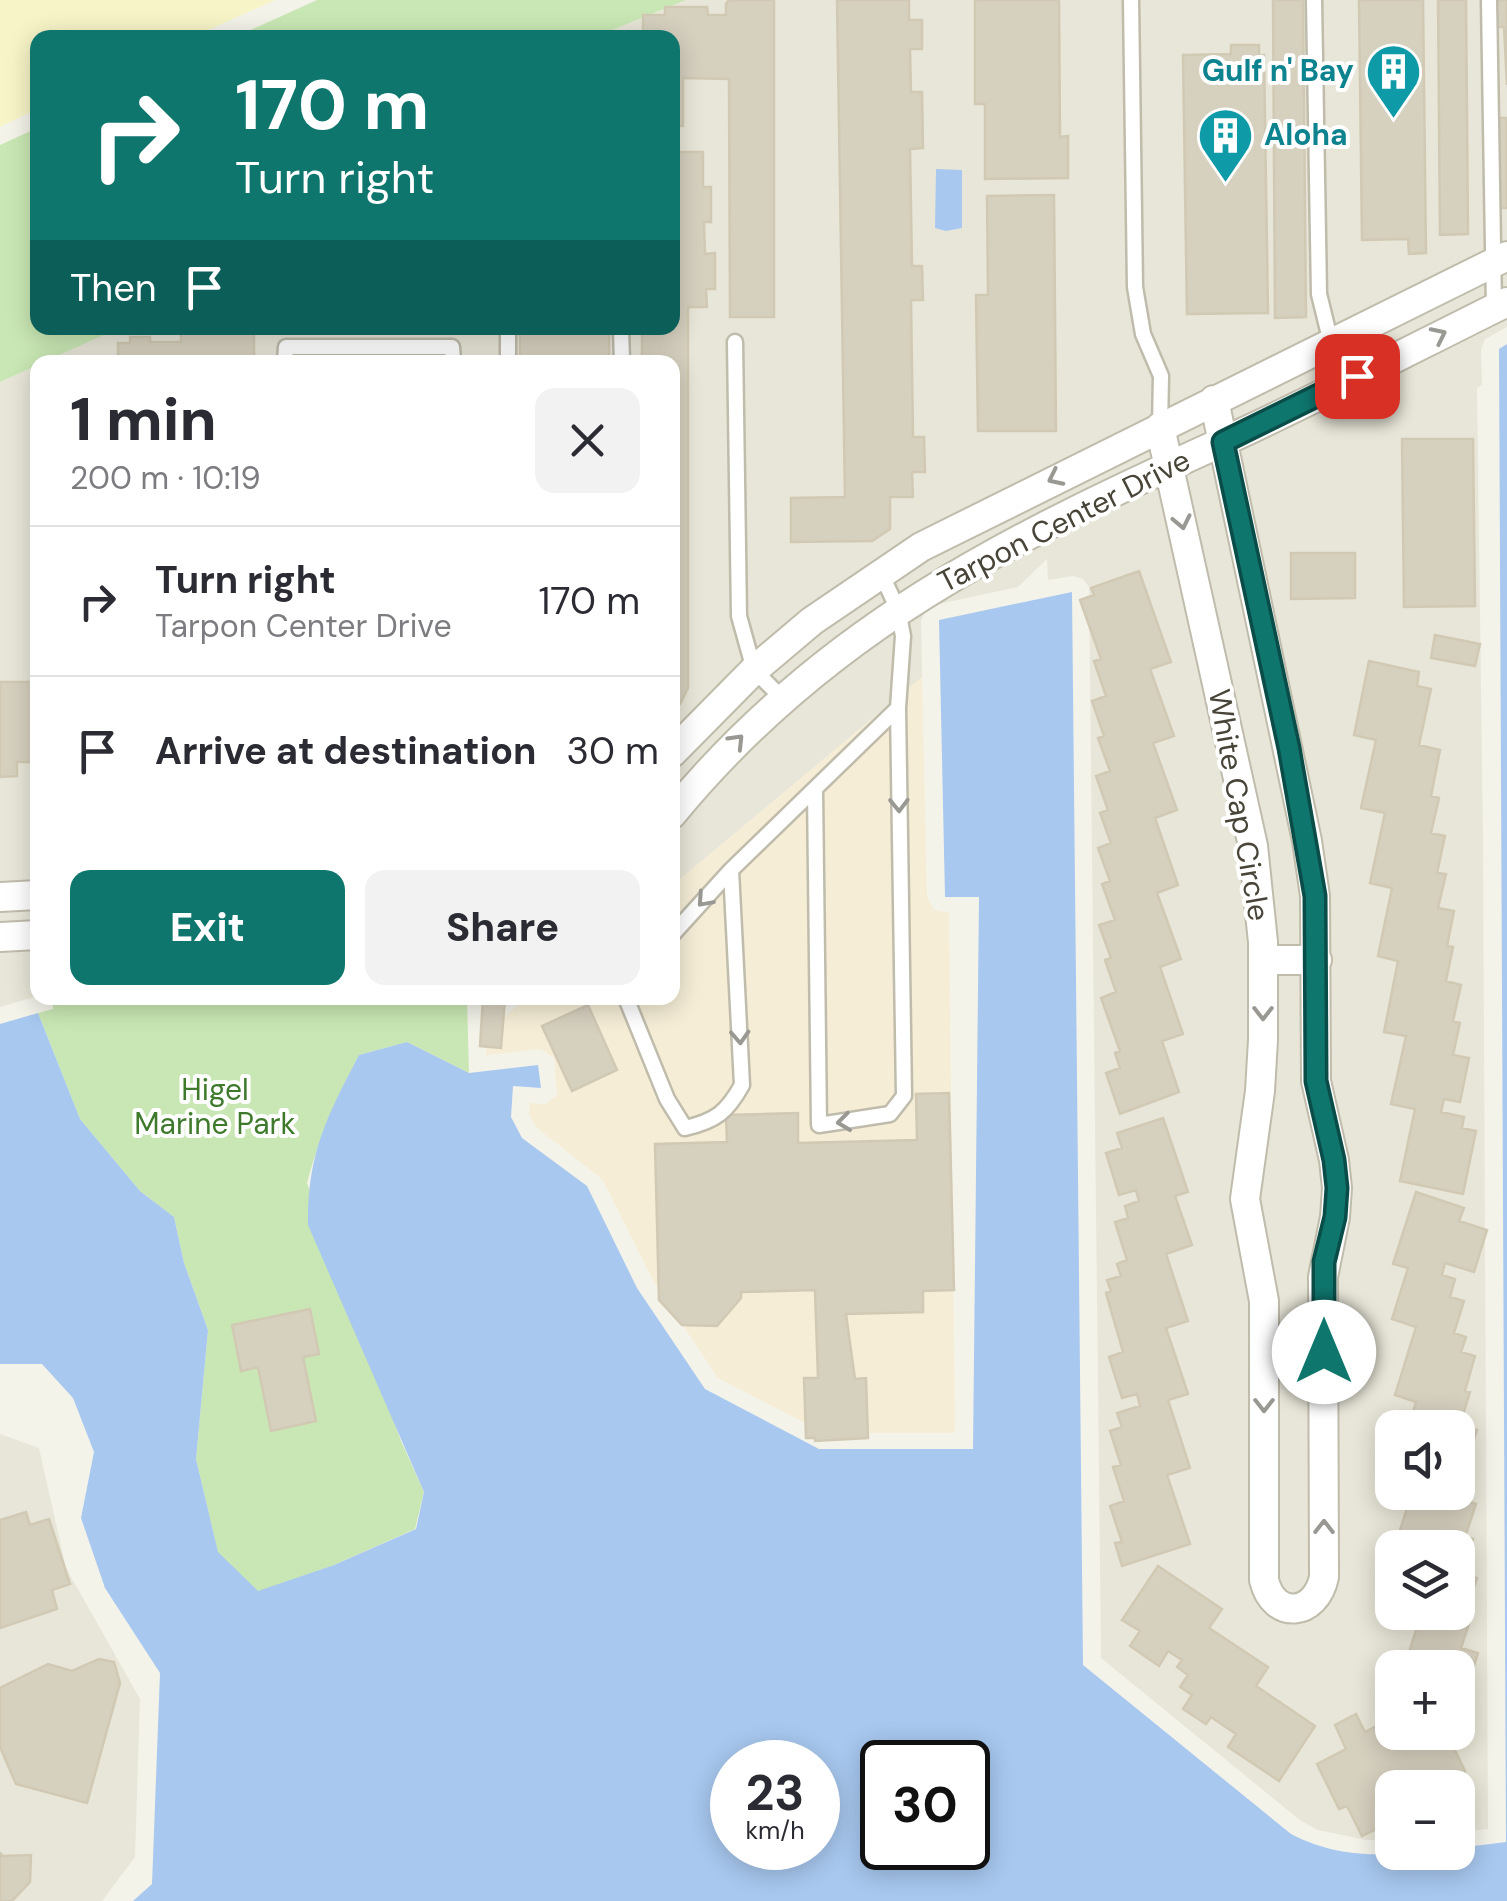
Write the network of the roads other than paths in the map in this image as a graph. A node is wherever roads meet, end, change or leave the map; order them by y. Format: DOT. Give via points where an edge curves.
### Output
graph roads {
  1 [pos="1131,0"];
  2 [pos="1314,0"];
  3 [pos="1488,0"];
  4 [pos="1499,260"];
  5 [pos="1500,305"];
  6 [pos="735,342"];
  7 [pos="1331,342"];
  8 [pos="286,355"];
  9 [pos="453,355"];
  10 [pos="1346,381"];
  11 [pos="1214,400"];
  12 [pos="1160,427"];
  13 [pos="1223,442"];
  14 [pos="1170,465"];
  15 [pos="881,573"];
  16 [pos="898,610"];
  17 [pos="754,670"];
  18 [pos="782,698"];
  19 [pos="898,708"];
  20 [pos="680,745"];
  21 [pos="815,790"];
  22 [pos="680,805"];
  23 [pos="731,870"];
  24 [pos="30,894"];
  25 [pos="0,896"];
  26 [pos="680,925"];
  27 [pos="30,935"];
  28 [pos="0,937"];
  29 [pos="1263,960"];
  30 [pos="1316,960"];
  31 [pos="629,1005"];
  1 -- 12 [label="lane" via="1134,287 1142,334 1161,376"];
  2 -- 7 [label="lane" via="1318,294"];
  3 -- 4 [label="lane"];
  4 -- 5 [label="lane"];
  4 -- 7 [label="street, Tarpon Center Drive"];
  10 -- 5 [label="street, Tarpon Center Drive, one-way"];
  6 -- 17 [label="lane" via="739,616"];
  7 -- 10 [label="lane"];
  7 -- 11 [label="street, Tarpon Center Drive"];
  8 -- 9 [label="lane" via="286,347 452,347"];
  10 -- 13 [label="street, Tarpon Center Drive"];
  11 -- 12 [label="street, Tarpon Center Drive"];
  11 -- 13 [label="street, White Cap Circle"];
  12 -- 14 [label="street, White Cap Circle"];
  12 -- 15 [label="street, Tarpon Center Drive, one-way" via="979,516"];
  13 -- 14 [label="street, Tarpon Center Drive"];
  13 -- 30 [label="street, White Cap Circle" via="1308,841"];
  14 -- 16 [label="street, Tarpon Center Drive" via="1005,547"];
  14 -- 29 [label="street, White Cap Circle, one-way" via="1253,846"];
  15 -- 16 [label="lane"];
  15 -- 17 [label="street, Tarpon Center Drive"];
  16 -- 18 [label="street, Tarpon Center Drive"];
  16 -- 19 [label="lane" via="904,636"];
  17 -- 18 [label="lane"];
  17 -- 20 [label="street, Tarpon Center Drive"];
  22 -- 18 [label="street, Tarpon Center Drive, one-way"];
  19 -- 21 [label="lane"];
  19 -- 21 [label="lane, one-way" via="904,1096 890,1114 819,1125"];
  21 -- 23 [label="lane"];
  23 -- 26 [label="lane, one-way"];
  23 -- 31 [label="lane, one-way" via="742,1085 712,1121 686,1128 667,1099"];
  24 -- 25 [label="street"];
  27 -- 28 [label="street"];
  29 -- 30 [label="street"];
  29 -- 30 [label="street, White Cap Circle, one-way" via="1260,1091 1246,1199 1264,1301 1264,1580 1268,1596 1295,1609 1312,1602 1324,1577 1323,1277 1337,1188 1316,1081"];
}
